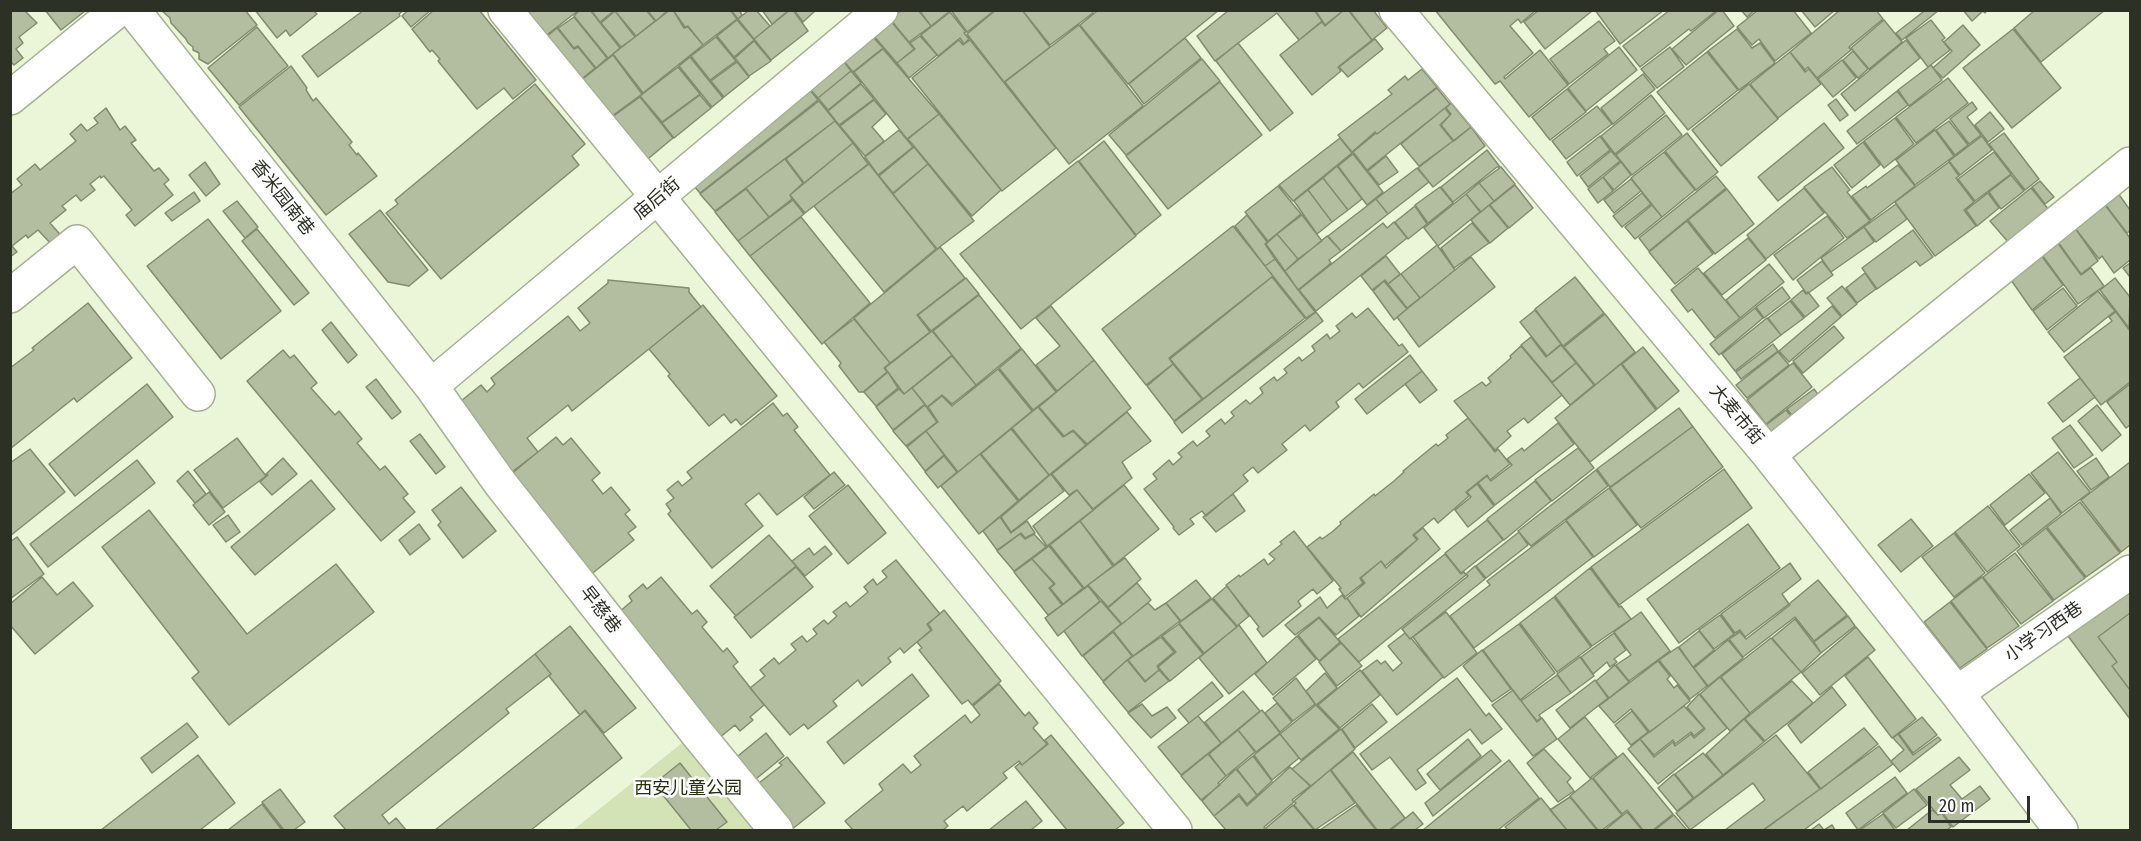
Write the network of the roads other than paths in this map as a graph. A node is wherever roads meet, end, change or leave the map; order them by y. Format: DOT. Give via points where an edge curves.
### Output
graph roads {
  1 [pos="118,10"];
  2 [pos="133,10"];
  3 [pos="505,10"];
  4 [pos="1396,10"];
  5 [pos="867,15"];
  6 [pos="10,98"];
  7 [pos="2130,164"];
  8 [pos="657,199"];
  9 [pos="10,296"];
  10 [pos="431,386"];
  11 [pos="198,394"];
  12 [pos="1769,455"];
  13 [pos="2130,572"];
  14 [pos="1958,693"];
  15 [pos="776,831"];
  16 [pos="1175,831"];
  17 [pos="2061,831"];
  1 -- 6 [label="street"];
  2 -- 10 [label="street, 香米园南巷"];
  3 -- 8 [label="street"];
  4 -- 12 [label="street, 大麦市街"];
  5 -- 8 [label="street, 庙后街"];
  7 -- 12 [label="street"];
  8 -- 10 [label="street, 庙后街"];
  8 -- 16 [label="street"];
  9 -- 11 [label="street" via="77,242"];
  10 -- 15 [label="street, 早慈巷" via="508,493"];
  12 -- 14 [label="street, 大麦市街"];
  13 -- 14 [label="street, 小学习西巷"];
  14 -- 17 [label="street, 大麦市街"];
}
